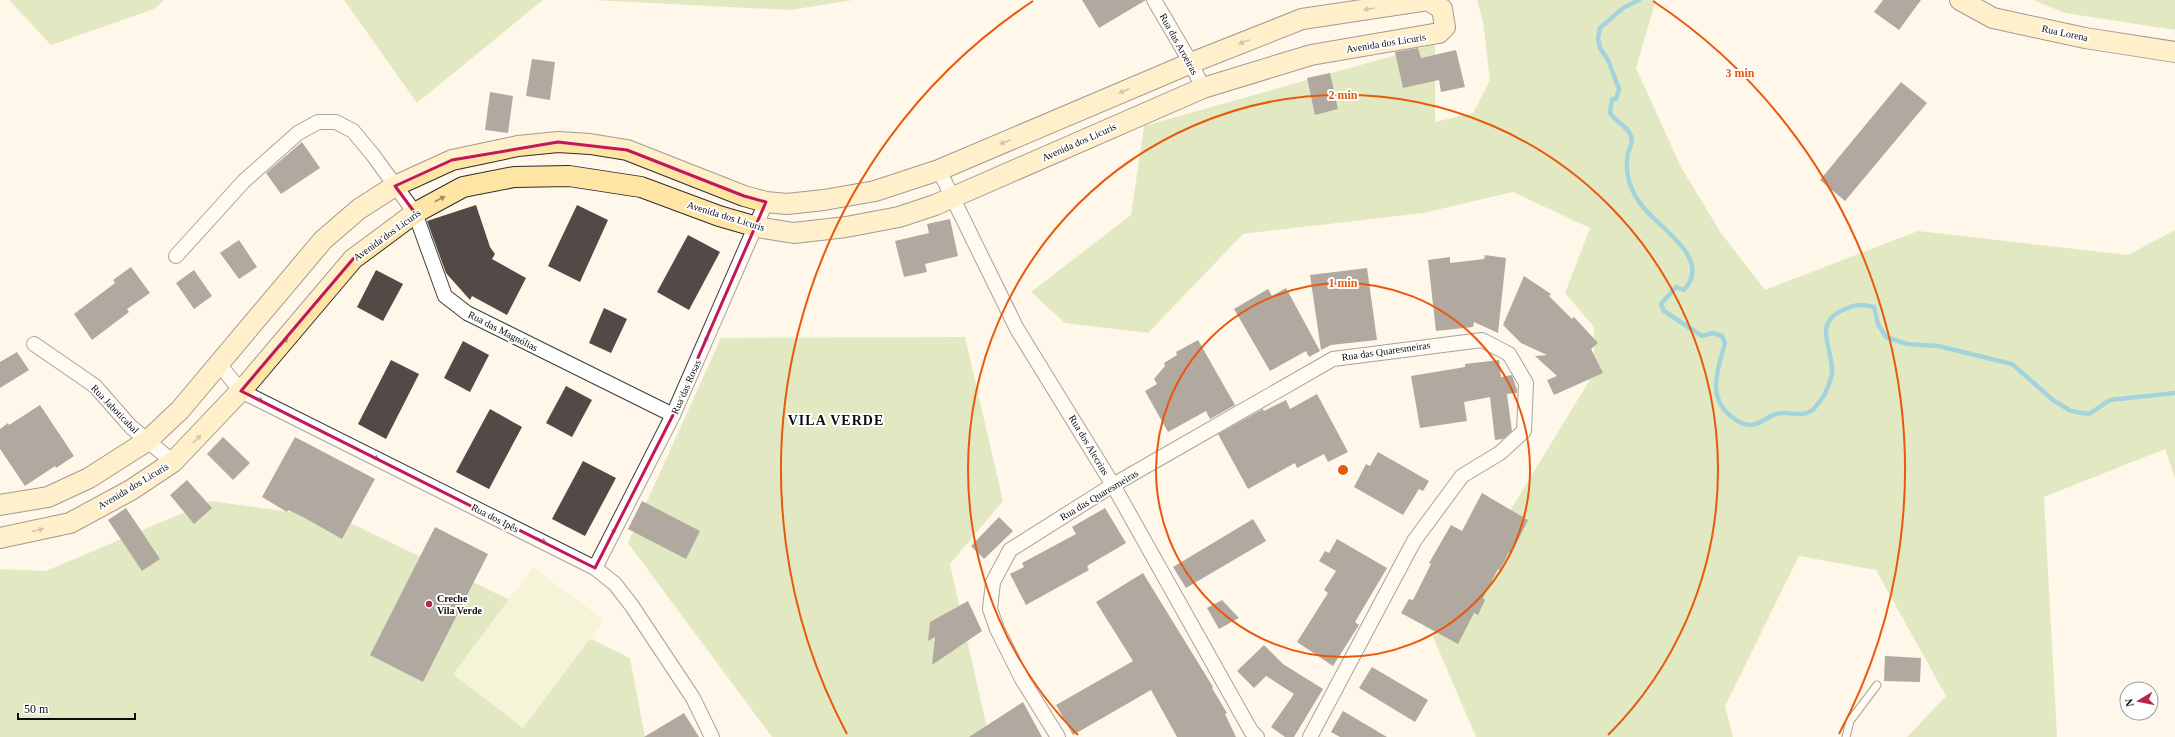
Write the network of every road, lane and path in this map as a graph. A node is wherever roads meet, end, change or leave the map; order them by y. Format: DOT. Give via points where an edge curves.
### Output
graph roads {
  1 [pos="1154,0"];
  2 [pos="1428,0"];
  3 [pos="1960,0"];
  4 [pos="2175,52"];
  5 [pos="1191,63"];
  6 [pos="1203,88"];
  7 [pos="939,170"];
  8 [pos="395,186"];
  9 [pos="952,197"];
  10 [pos="766,202"];
  11 [pos="415,213"];
  12 [pos="757,227"];
  13 [pos="176,256"];
  14 [pos="34,344"];
  15 [pos="219,364"];
  16 [pos="241,391"];
  17 [pos="673,415"];
  18 [pos="147,441"];
  19 [pos="173,462"];
  20 [pos="1113,485"];
  21 [pos="0,505"];
  22 [pos="0,538"];
  23 [pos="595,568"];
  24 [pos="1878,685"];
  25 [pos="712,737"];
  26 [pos="1058,737"];
  27 [pos="1257,737"];
  28 [pos="1310,737"];
  29 [pos="1846,737"];
  1 -- 5 [label="street, Rua das Aroeiras"];
  2 -- 5 [label="street, Avenida dos Licuris, one-way" via="1302,19"];
  2 -- 6 [label="street, Avenida dos Licuris" via="1442,9 1445,27 1439,34 1311,55"];
  3 -- 4 [label="street, Rua Lorena" via="1993,18 2085,38"];
  5 -- 6 [label="street, Rua das Aroeiras"];
  5 -- 7 [label="street, Avenida dos Licuris, one-way"];
  6 -- 9 [label="street, Avenida dos Licuris"];
  7 -- 9 [label="street, Rua dos Alecrins"];
  7 -- 10 [label="street, Avenida dos Licuris" via="875,191 787,204"];
  8 -- 10 [label="street, Avenida dos Licuris" via="452,160 518,146 558,142 628,150 744,196"];
  8 -- 11 [label="street, Rua das Magnólias"];
  8 -- 13 [label="street, Rua das Magnólias" via="353,131 336,122 318,122 298,133 266,160"];
  8 -- 15 [label="street, Avenida dos Licuris" via="359,209 323,240"];
  9 -- 12 [label="street, Avenida dos Licuris" via="899,217 846,227 794,233"];
  9 -- 20 [label="street, Rua dos Alecrins" via="1017,328"];
  10 -- 12 [label="street, Rua das Rosas"];
  11 -- 12 [label="street, Avenida dos Licuris, one-way" via="462,187 514,177 569,176 641,186 719,216"];
  16 -- 11 [label="street, Avenida dos Licuris, one-way" via="352,260"];
  11 -- 17 [label="street, Rua das Magnólias" via="445,296 466,313"];
  17 -- 12 [label="street, Rua das Rosas, one-way"];
  14 -- 18 [label="street, Rua Jaboticabal" via="95,386 131,428"];
  15 -- 16 [label="street, Rua dos Ipês"];
  15 -- 18 [label="street, Avenida dos Licuris" via="180,410"];
  19 -- 16 [label="street, Avenida dos Licuris, one-way"];
  16 -- 23 [label="street, Rua dos Ipês, one-way"];
  23 -- 17 [label="street, Rua das Rosas, one-way"];
  18 -- 19 [label="street, Rua Jaboticabal"];
  18 -- 21 [label="street, Avenida dos Licuris" via="89,478 48,497"];
  22 -- 19 [label="street, Avenida dos Licuris, one-way" via="70,523 131,490"];
  20 -- 26 [label="street, Rua das Quaresmeiras" via="1010,550 993,582 990,609 997,629 1022,679"];
  20 -- 27 [label="street, Rua dos Alecrins"];
  20 -- 28 [label="street, Rua das Quaresmeiras" via="1332,359 1482,340 1509,354 1526,384 1524,431 1500,453 1462,476 1414,541"];
  23 -- 25 [label="street, Rua dos Ipês" via="615,584 632,606 693,698"];
  24 -- 29 [label="lane" via="1850,721"];
}
